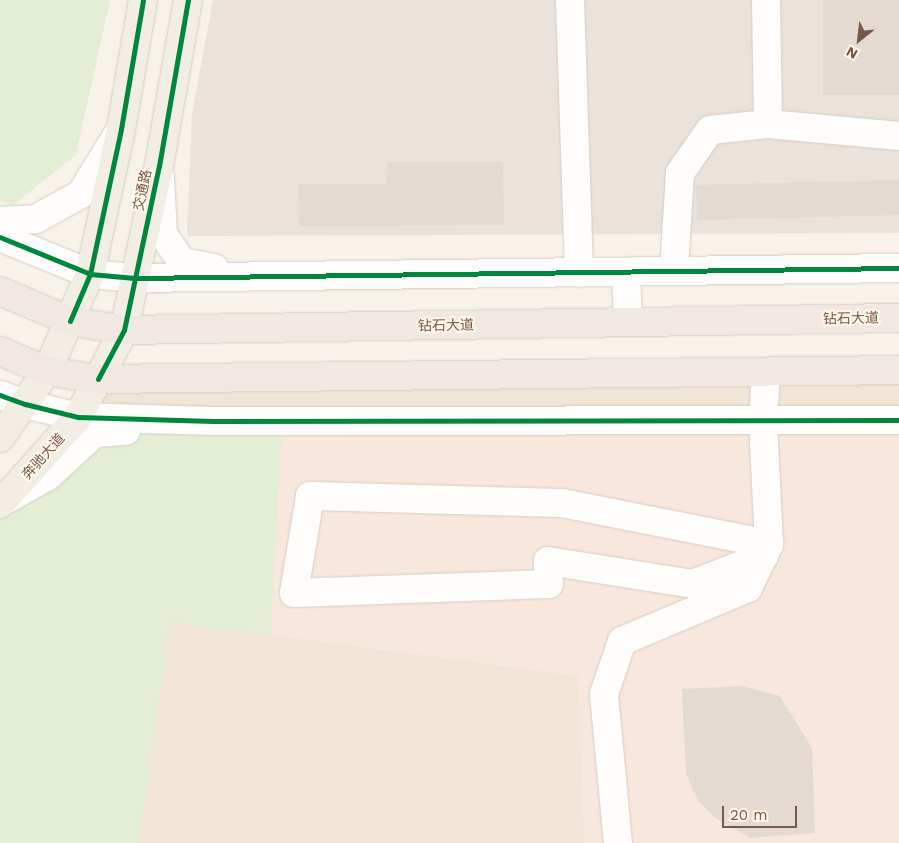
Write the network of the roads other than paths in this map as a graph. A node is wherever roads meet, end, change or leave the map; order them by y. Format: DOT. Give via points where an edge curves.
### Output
graph roads {
  1 [pos="143,0"];
  2 [pos="188,0"];
  3 [pos="570,0"];
  4 [pos="766,0"];
  5 [pos="768,124"];
  6 [pos="121,129"];
  7 [pos="899,136"];
  8 [pos="159,166"];
  9 [pos="0,221"];
  10 [pos="0,236"];
  11 [pos="899,268"];
  12 [pos="674,271"];
  13 [pos="626,272"];
  14 [pos="579,273"];
  15 [pos="90,274"];
  16 [pos="262,276"];
  17 [pos="135,278"];
  18 [pos="0,291"];
  19 [pos="899,318"];
  20 [pos="70,321"];
  21 [pos="628,322"];
  22 [pos="124,330"];
  23 [pos="0,351"];
  24 [pos="899,370"];
  25 [pos="47,371"];
  26 [pos="766,372"];
  27 [pos="98,380"];
  28 [pos="12,400"];
  29 [pos="78,417"];
  30 [pos="899,420"];
  31 [pos="213,421"];
  32 [pos="763,421"];
  33 [pos="0,438"];
  34 [pos="1,503"];
  35 [pos="766,550"];
  36 [pos="618,843"];
  1 -- 6 [label="main road"];
  2 -- 8 [label="main road, 交通路"];
  3 -- 14 [label="street"];
  4 -- 5 [label="street"];
  5 -- 7 [label="street"];
  5 -- 12 [label="street" via="710,130 680,173"];
  6 -- 9 [label="street" via="81,194 36,219"];
  6 -- 15 [label="main road"];
  8 -- 16 [label="street" via="163,234 182,262"];
  8 -- 17 [label="main road, 交通路"];
  10 -- 15 [label="street"];
  11 -- 12 [label="street"];
  12 -- 13 [label="street"];
  13 -- 14 [label="street"];
  13 -- 21 [label="street"];
  14 -- 16 [label="street"];
  15 -- 17 [label="street"];
  15 -- 20 [label="main road"];
  16 -- 17 [label="street"];
  17 -- 22 [label="main road, 交通路"];
  18 -- 20 [label="highway, 钻石大道"];
  19 -- 21 [label="highway, 钻石大道"];
  20 -- 22 [label="highway, 钻石大道"];
  20 -- 25 [label="main road"];
  21 -- 22 [label="highway, 钻石大道"];
  22 -- 27 [label="main road, 交通路"];
  23 -- 25 [label="highway"];
  24 -- 26 [label="highway"];
  25 -- 27 [label="highway"];
  25 -- 28 [label="main road"];
  26 -- 27 [label="highway"];
  26 -- 32 [label="street"];
  27 -- 29 [label="main road, 奔驰大道"];
  28 -- 29 [label="street"];
  28 -- 33 [label="main road"];
  29 -- 31 [label="street"];
  29 -- 34 [label="main road, 奔驰大道"];
  30 -- 32 [label="street"];
  31 -- 32 [label="street"];
  31 -- 34 [label="street" via="95,433 48,476"];
  32 -- 35 [label="street"];
  35 -- 35 [label="street" via="562,503 310,496 294,593 549,584 548,561 693,584"];
  35 -- 36 [label="street" via="748,588 622,641 604,694"];
}
